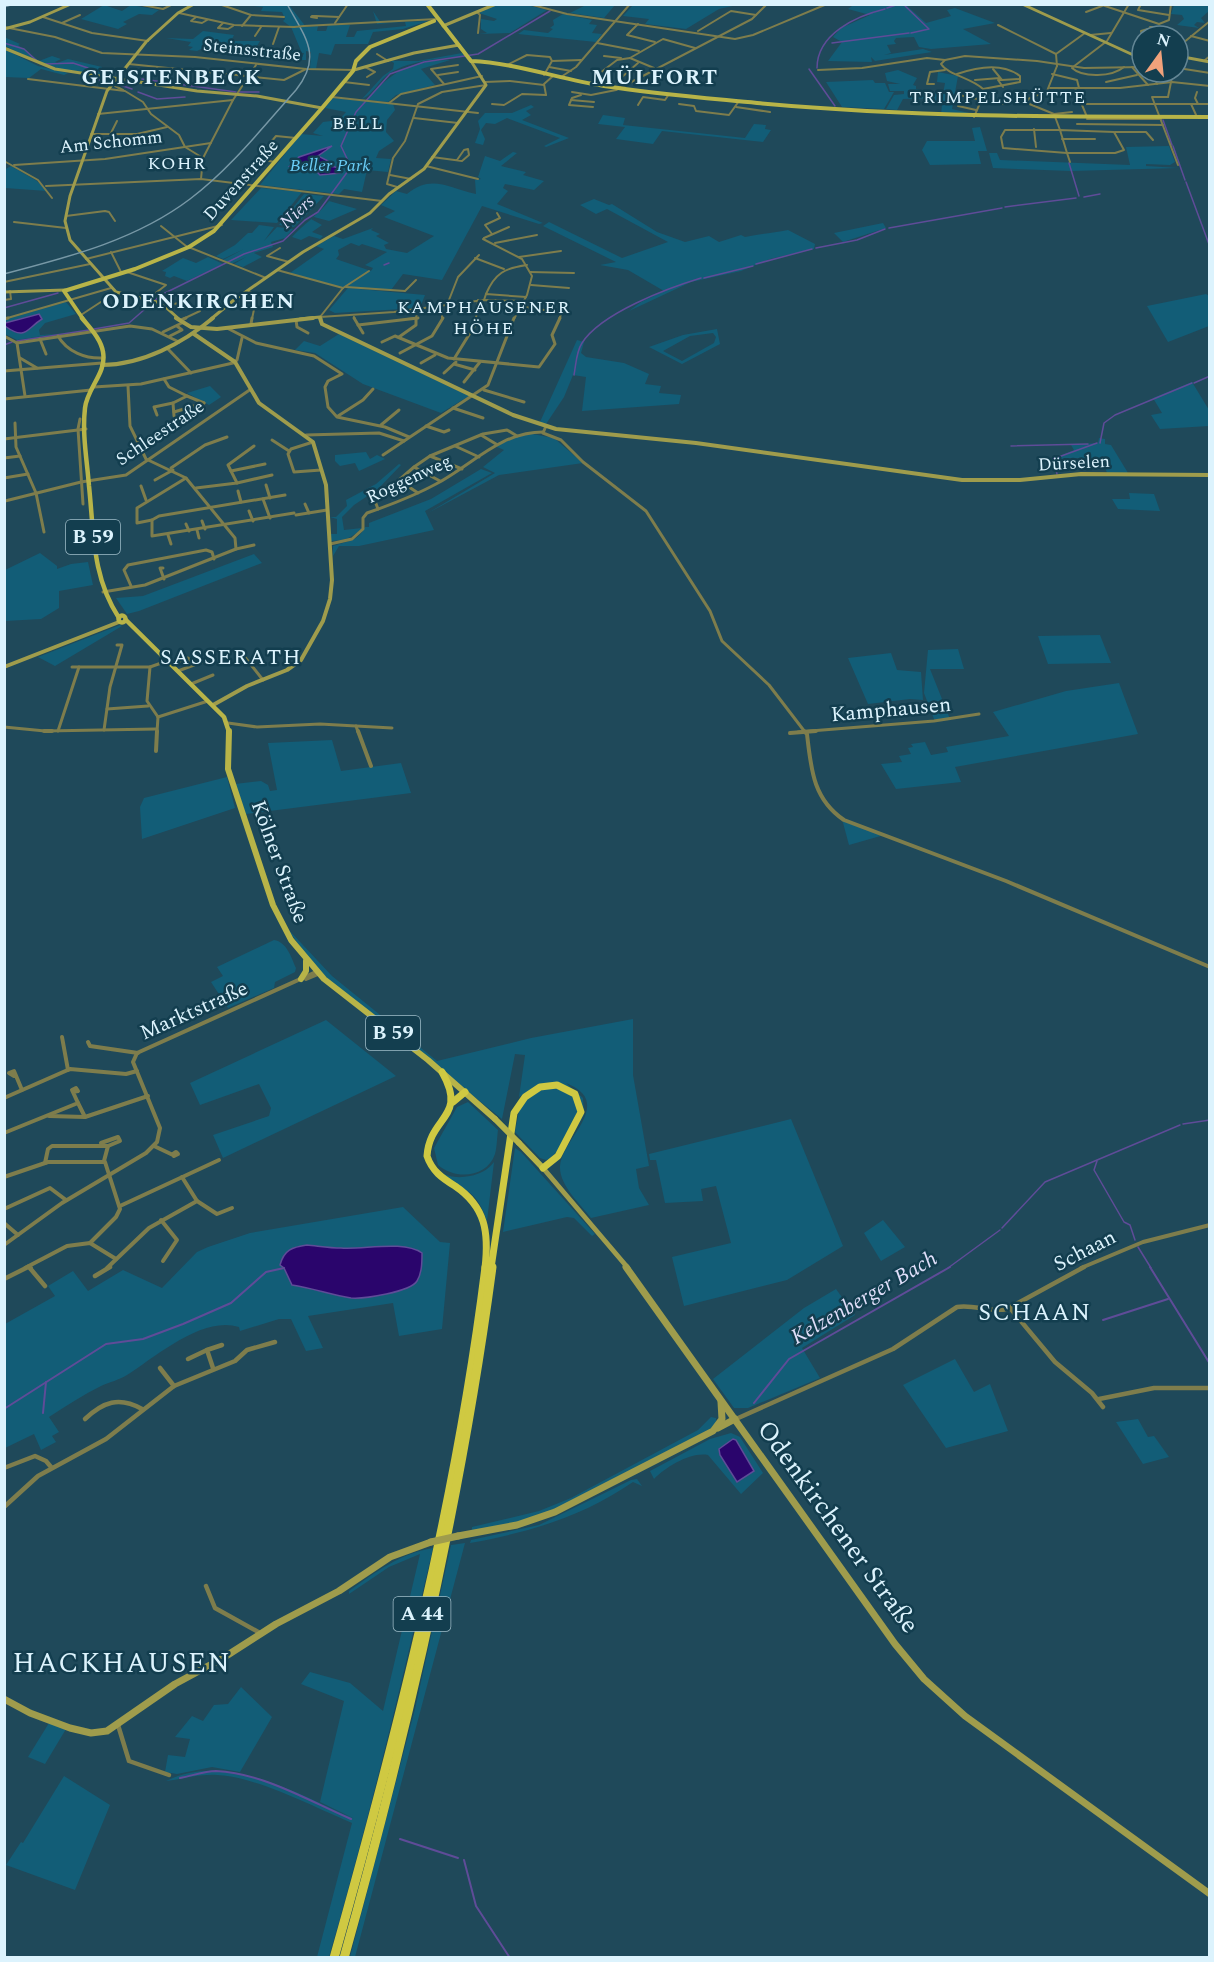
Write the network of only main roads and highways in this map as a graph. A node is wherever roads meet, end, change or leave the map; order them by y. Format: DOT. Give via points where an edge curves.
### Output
graph roads {
  1 [pos="194,4"];
  2 [pos="496,4"];
  3 [pos="1022,4"];
  4 [pos="69,5"];
  5 [pos="426,5"];
  6 [pos="435,20"];
  7 [pos="440,27"];
  8 [pos="4,29"];
  9 [pos="419,29"];
  10 [pos="459,45"];
  11 [pos="4,48"];
  12 [pos="367,51"];
  13 [pos="1130,53"];
  14 [pos="1190,58"];
  15 [pos="471,59"];
  16 [pos="1207,61"];
  17 [pos="354,70"];
  18 [pos="117,77"];
  19 [pos="237,93"];
  20 [pos="322,108"];
  21 [pos="1209,117"];
  22 [pos="66,228"];
  23 [pos="86,259"];
  24 [pos="104,280"];
  25 [pos="65,290"];
  26 [pos="4,292"];
  27 [pos="321,315"];
  28 [pos="200,329"];
  29 [pos="194,334"];
  30 [pos="102,362"];
  31 [pos="128,362"];
  32 [pos="235,362"];
  33 [pos="306,435"];
  34 [pos="1209,475"];
  35 [pos="121,619"];
  36 [pos="4,667"];
  37 [pos="210,703"];
  38 [pos="305,960"];
  39 [pos="301,979"];
  40 [pos="442,1072"];
  41 [pos="465,1092"];
  42 [pos="451,1104"];
  43 [pos="495,1119"];
  44 [pos="543,1168"];
  45 [pos="720,1398"];
  46 [pos="735,1419"];
  47 [pos="713,1431"];
  48 [pos="431,1542"];
  49 [pos="352,1583"];
  50 [pos="4,1699"];
  51 [pos="1209,1894"];
  52 [pos="334,1958"];
  53 [pos="344,1958"];
  1 -- 18 [label="main road" via="148,40"];
  2 -- 7 [label="main road"];
  3 -- 13 [label="main road"];
  4 -- 8 [label="main road"];
  5 -- 6 [label="main road"];
  6 -- 7 [label="main road"];
  6 -- 9 [label="main road"];
  7 -- 9 [label="main road"];
  7 -- 10 [label="main road"];
  7 -- 12 [label="main road" via="410,32"];
  9 -- 12 [label="main road, Duvenstraße" via="378,43"];
  10 -- 15 [label="main road"];
  10 -- 17 [label="main road, Steinsstraße"];
  11 -- 18 [label="main road" via="55,69"];
  12 -- 17 [label="main road, Duvenstraße" via="356,61"];
  14 -- 16 [label="main road"];
  15 -- 21 [label="main road" via="620,88 740,102 974,117"];
  15 -- 28 [label="main road" via="485,84 426,166 368,215 329,235 277,270"];
  17 -- 20 [label="main road, Duvenstraße"];
  18 -- 19 [label="main road" via="197,91"];
  18 -- 22 [label="main road" via="107,91 90,134 74,184"];
  19 -- 20 [label="main road"];
  20 -- 24 [label="main road, Duvenstraße" via="222,225 189,247"];
  22 -- 23 [label="main road" via="73,245"];
  23 -- 24 [label="main road"];
  24 -- 25 [label="main road, Duvenstraße"];
  24 -- 28 [label="main road" via="117,292 165,306 182,321"];
  25 -- 26 [label="main road"];
  25 -- 30 [label="main road" via="93,330 103,351"];
  27 -- 28 [label="main road"];
  27 -- 34 [label="main road, Dürselen" via="322,324 376,352 546,426 699,443 958,480 1020,480 1077,474"];
  28 -- 29 [label="main road"];
  29 -- 31 [label="main road" via="168,349"];
  29 -- 32 [label="main road"];
  30 -- 31 [label="main road"];
  30 -- 35 [label="main road, B 59" via="101,375 85,407 89,481 96,570 110,606"];
  32 -- 33 [label="main road" via="252,392 276,417"];
  33 -- 37 [label="main road" via="313,442 327,485 332,590 323,621 301,660 287,670"];
  35 -- 36 [label="main road"];
  35 -- 37 [label="main road, B 59"];
  37 -- 38 [label="main road, Kölner Straße / B 59" via="228,723 228,769 279,919"];
  38 -- 39 [label="main road"];
  38 -- 40 [label="main road, Kölner Straße / B 59"];
  40 -- 41 [label="main road, Kölner Straße / B 59"];
  40 -- 42 [label="highway" via="453,1091"];
  41 -- 42 [label="highway"];
  41 -- 43 [label="main road, Kölner Straße / B 59"];
  42 -- 52 [label="highway, A 44" via="429,1144 427,1159 434,1171 470,1195 481,1210 487,1233 486,1266 434,1561"];
  43 -- 44 [label="main road, Odenkirchener Straße / B 59, bridge"];
  44 -- 45 [label="main road, Odenkirchener Straße / B 59" via="624,1263"];
  44 -- 53 [label="highway, A 44" via="558,1156 581,1109 578,1099 564,1088 540,1086 525,1095 514,1113 483,1340 449,1531 410,1710"];
  45 -- 46 [label="main road, Odenkirchener Straße / B 59"];
  45 -- 47 [label="main road" via="722,1417"];
  46 -- 47 [label="main road"];
  46 -- 51 [label="main road, Odenkirchener Straße / B 59" via="928,1683 970,1720"];
  47 -- 48 [label="main road, bridge" via="561,1510 521,1524"];
  48 -- 49 [label="main road" via="390,1557"];
  49 -- 50 [label="main road" via="168,1688 104,1731 86,1732 36,1716"];
}
